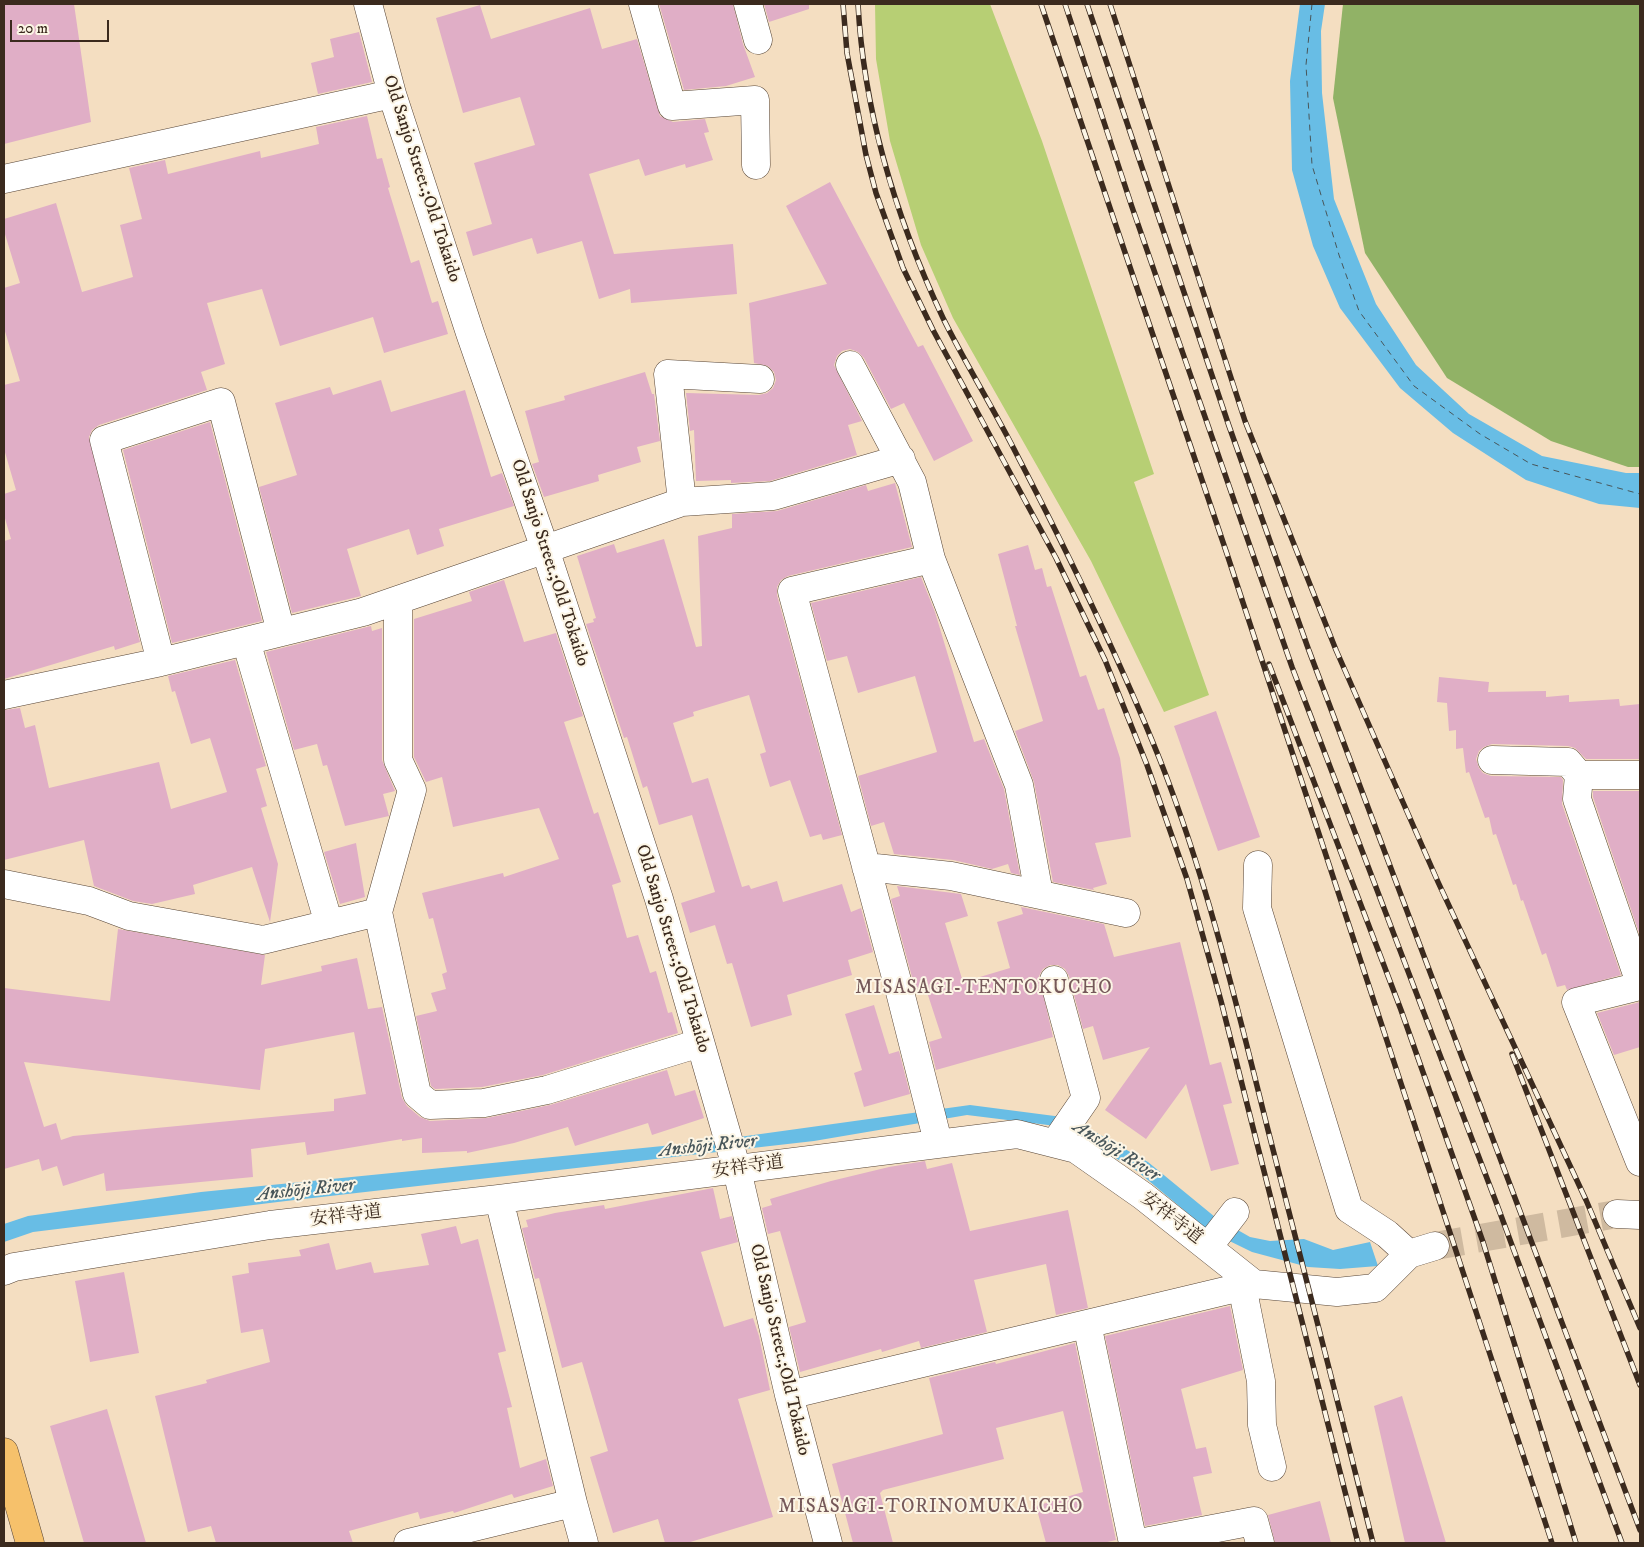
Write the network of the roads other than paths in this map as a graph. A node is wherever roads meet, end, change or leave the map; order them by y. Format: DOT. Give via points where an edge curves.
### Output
graph roads {
  1 [pos="368,4"];
  2 [pos="643,4"];
  3 [pos="748,4"];
  4 [pos="758,40"];
  5 [pos="392,94"];
  6 [pos="756,165"];
  7 [pos="4,179"];
  8 [pos="850,365"];
  9 [pos="760,379"];
  10 [pos="901,459"];
  11 [pos="682,502"];
  12 [pos="545,549"];
  13 [pos="931,559"];
  14 [pos="398,600"];
  15 [pos="281,632"];
  16 [pos="246,641"];
  17 [pos="161,662"];
  18 [pos="4,695"];
  19 [pos="1492,760"];
  20 [pos="1578,775"];
  21 [pos="1640,775"];
  22 [pos="1258,865"];
  23 [pos="866,867"];
  24 [pos="4,884"];
  25 [pos="1039,894"];
  26 [pos="378,912"];
  27 [pos="1126,914"];
  28 [pos="329,924"];
  29 [pos="1054,980"];
  30 [pos="1640,984"];
  31 [pos="700,1043"];
  32 [pos="937,1138"];
  33 [pos="1057,1140"];
  34 [pos="1640,1162"];
  35 [pos="735,1163"];
  36 [pos="499,1199"];
  37 [pos="1235,1212"];
  38 [pos="1211,1243"];
  39 [pos="1435,1246"];
  40 [pos="1409,1254"];
  41 [pos="4,1271"];
  42 [pos="1248,1285"];
  43 [pos="1087,1324"];
  44 [pos="789,1395"];
  45 [pos="4,1452"];
  46 [pos="1272,1467"];
  47 [pos="573,1503"];
  48 [pos="30,1543"];
  49 [pos="408,1543"];
  50 [pos="584,1543"];
  51 [pos="828,1543"];
  52 [pos="1133,1543"];
  53 [pos="1139,1543"];
  54 [pos="1260,1543"];
  1 -- 5 [label="street, Old Sanjo Street.;Old Tokaido"];
  2 -- 6 [label="street" via="672,106 755,100"];
  3 -- 4 [label="street"];
  5 -- 7 [label="street"];
  5 -- 12 [label="street, Old Sanjo Street.;Old Tokaido"];
  8 -- 10 [label="street"];
  9 -- 11 [label="street" via="668,374"];
  10 -- 11 [label="street" via="772,496"];
  10 -- 13 [label="street" via="912,482"];
  11 -- 12 [label="street"];
  12 -- 14 [label="street"];
  12 -- 31 [label="street, Old Sanjo Street.;Old Tokaido" via="659,899"];
  13 -- 23 [label="street" via="792,591"];
  13 -- 25 [label="street" via="1019,785"];
  14 -- 15 [label="street"];
  14 -- 26 [label="street" via="398,760 412,790"];
  15 -- 16 [label="street"];
  15 -- 17 [label="street" via="221,402 104,440"];
  16 -- 17 [label="street"];
  16 -- 28 [label="street"];
  17 -- 18 [label="street"];
  19 -- 20 [label="street" via="1568,762"];
  20 -- 21 [label="street"];
  20 -- 30 [label="street" via="1577,799"];
  22 -- 40 [label="street" via="1257,908 1349,1209 1387,1234"];
  23 -- 25 [label="street" via="951,876"];
  23 -- 32 [label="street"];
  24 -- 28 [label="street" via="89,901 129,916 263,940"];
  25 -- 27 [label="street"];
  26 -- 28 [label="street"];
  26 -- 31 [label="street" via="417,1094 430,1105 484,1103 547,1090"];
  29 -- 33 [label="street" via="1086,1098"];
  30 -- 34 [label="street" via="1576,1002"];
  31 -- 35 [label="street, Old Sanjo Street.;Old Tokaido"];
  32 -- 33 [label="street, 安祥寺道" via="1017,1134"];
  32 -- 35 [label="street, 安祥寺道"];
  33 -- 38 [label="street, 安祥寺道" via="1076,1149"];
  35 -- 36 [label="street, 安祥寺道"];
  35 -- 44 [label="street, Old Sanjo Street.;Old Tokaido"];
  36 -- 41 [label="street, 安祥寺道" via="270,1225"];
  36 -- 47 [label="street"];
  37 -- 38 [label="street"];
  38 -- 42 [label="street, 安祥寺道"];
  39 -- 40 [label="street"];
  40 -- 42 [label="street" via="1375,1288 1337,1292"];
  42 -- 43 [label="street"];
  42 -- 46 [label="street" via="1261,1381 1262,1426"];
  43 -- 44 [label="street"];
  43 -- 52 [label="street"];
  44 -- 51 [label="street, Old Sanjo Street.;Old Tokaido"];
  45 -- 48 [label="main road"];
  47 -- 49 [label="street"];
  47 -- 50 [label="street"];
  53 -- 54 [label="street" via="1254,1521"];
}
